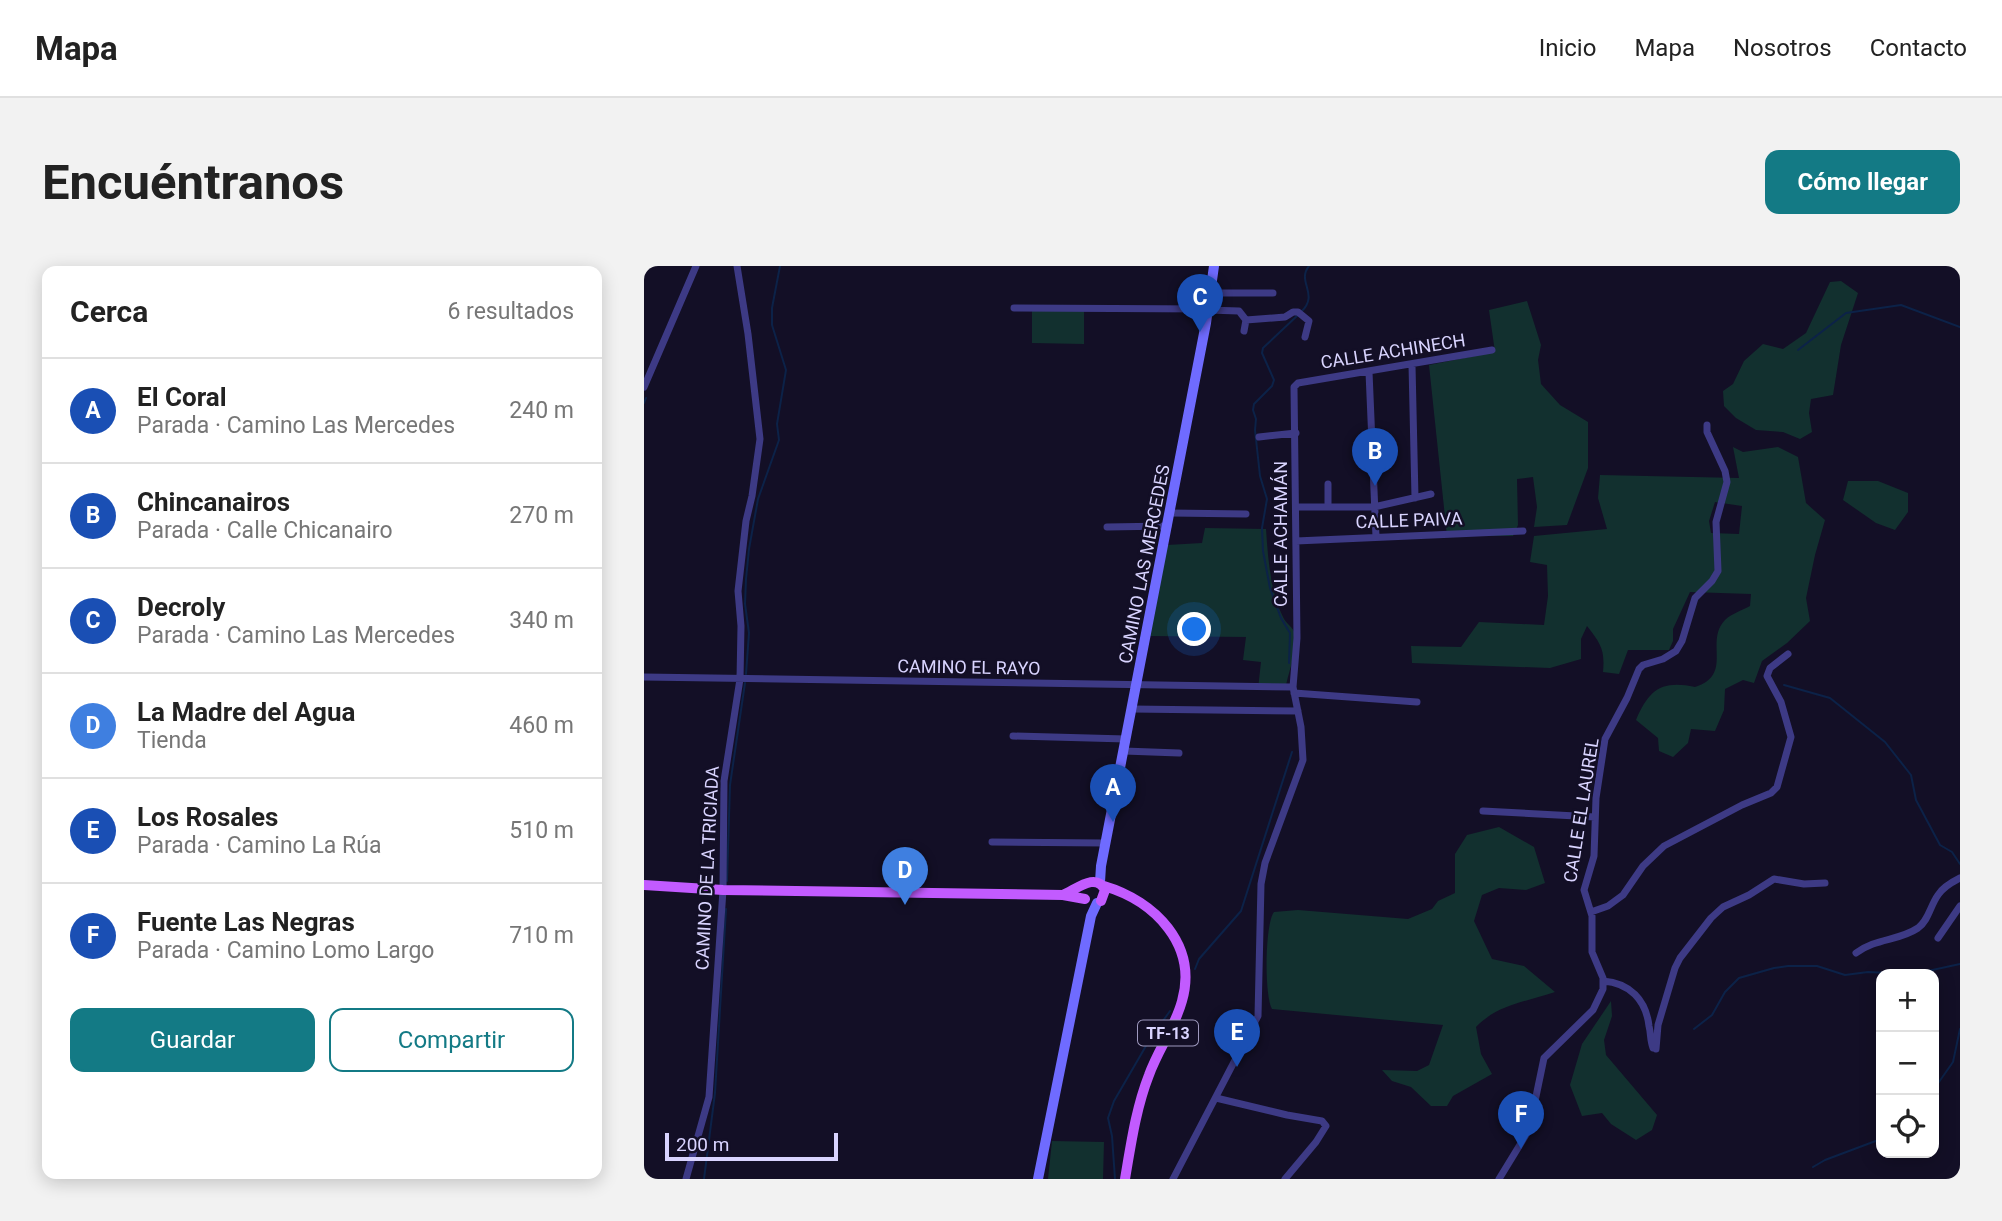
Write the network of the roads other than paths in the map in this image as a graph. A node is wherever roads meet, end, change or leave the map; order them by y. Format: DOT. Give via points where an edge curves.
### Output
graph roads {
  1 [pos="696,266"];
  2 [pos="737,266"];
  3 [pos="1214,266"];
  4 [pos="1211,293"];
  5 [pos="1273,293"];
  6 [pos="1014,308"];
  7 [pos="1208,309"];
  8 [pos="1246,320"];
  9 [pos="1244,331"];
  10 [pos="1305,337"];
  11 [pos="1492,351"];
  12 [pos="1412,365"];
  13 [pos="1369,372"];
  14 [pos="1298,383"];
  15 [pos="644,387"];
  16 [pos="1707,425"];
  17 [pos="1296,433"];
  18 [pos="1259,437"];
  19 [pos="1328,484"];
  20 [pos="1432,494"];
  21 [pos="1415,498"];
  22 [pos="1328,506"];
  23 [pos="1296,507"];
  24 [pos="1374,507"];
  25 [pos="1171,513"];
  26 [pos="1246,514"];
  27 [pos="1168,526"];
  28 [pos="1107,527"];
  29 [pos="1523,531"];
  30 [pos="1376,537"];
  31 [pos="1296,541"];
  32 [pos="1788,654"];
  33 [pos="644,677"];
  34 [pos="740,679"];
  35 [pos="1137,684"];
  36 [pos="1293,690"];
  37 [pos="1417,702"];
  38 [pos="1132,709"];
  39 [pos="1298,711"];
  40 [pos="1013,736"];
  41 [pos="1126,738"];
  42 [pos="1124,751"];
  43 [pos="1179,753"];
  44 [pos="1483,811"];
  45 [pos="1595,817"];
  46 [pos="992,842"];
  47 [pos="1105,843"];
  48 [pos="1960,878"];
  49 [pos="1825,883"];
  50 [pos="1095,884"];
  51 [pos="644,885"];
  52 [pos="723,890"];
  53 [pos="1063,895"];
  54 [pos="1128,898"];
  55 [pos="1093,901"];
  56 [pos="1960,906"];
  57 [pos="1591,912"];
  58 [pos="1938,938"];
  59 [pos="1856,953"];
  60 [pos="1603,981"];
  61 [pos="1216,1098"];
  62 [pos="686,1179"];
  63 [pos="1038,1179"];
  64 [pos="1125,1179"];
  65 [pos="1173,1179"];
  66 [pos="1285,1179"];
  67 [pos="1499,1179"];
  1 -- 15 [label="street"];
  2 -- 34 [label="street, CAMINO DE LA TRICIADA" via="760,439 738,591"];
  3 -- 4 [label="main road, CAMINO LAS MERCEDES"];
  4 -- 5 [label="street"];
  4 -- 7 [label="main road, CAMINO LAS MERCEDES"];
  6 -- 7 [label="street"];
  7 -- 8 [label="street" via="1239,311"];
  7 -- 25 [label="main road, CAMINO LAS MERCEDES"];
  8 -- 9 [label="street"];
  8 -- 10 [label="street" via="1300,314 1309,321"];
  11 -- 12 [label="street, CALLE ACHINECH"];
  12 -- 13 [label="street, CALLE ACHINECH"];
  12 -- 21 [label="street"];
  13 -- 14 [label="street, CALLE ACHINECH"];
  13 -- 24 [label="street"];
  14 -- 17 [label="street, CALLE ACHAMÁN" via="1294,387"];
  16 -- 45 [label="street, CALLE EL LAUREL" via="1727,482 1716,522 1718,571 1695,598 1676,651 1643,665 1636,674 1604,743"];
  17 -- 18 [label="street"];
  17 -- 23 [label="street, CALLE ACHAMÁN"];
  19 -- 22 [label="street"];
  20 -- 21 [label="street"];
  21 -- 24 [label="street"];
  22 -- 23 [label="street"];
  22 -- 24 [label="street"];
  23 -- 31 [label="street, CALLE ACHAMÁN"];
  24 -- 30 [label="street"];
  25 -- 26 [label="street"];
  25 -- 27 [label="main road, CAMINO LAS MERCEDES"];
  27 -- 28 [label="street"];
  27 -- 35 [label="main road, CAMINO LAS MERCEDES"];
  29 -- 30 [label="street, CALLE PAIVA"];
  30 -- 31 [label="street, CALLE PAIVA"];
  31 -- 36 [label="street, CALLE ACHAMÁN"];
  32 -- 57 [label="street" via="1770,667 1767,676 1781,702 1791,737 1777,787 1664,846 1623,895"];
  33 -- 34 [label="street, CAMINO EL RAYO"];
  34 -- 35 [label="street, CAMINO EL RAYO"];
  34 -- 52 [label="street, CAMINO DE LA TRICIADA" via="724,781"];
  35 -- 36 [label="street, CAMINO EL RAYO"];
  35 -- 38 [label="main road, CAMINO LAS MERCEDES"];
  36 -- 37 [label="street, CAMINO EL RAYO"];
  36 -- 39 [label="street, CALLE ACHAMÁN"];
  38 -- 39 [label="street"];
  38 -- 41 [label="main road, CAMINO LAS MERCEDES"];
  39 -- 61 [label="street, CALLE ACHAMÁN" via="1303,760 1261,884 1258,1016"];
  40 -- 41 [label="street"];
  41 -- 42 [label="main road, CAMINO LAS MERCEDES"];
  42 -- 43 [label="street"];
  42 -- 47 [label="main road, CAMINO LAS MERCEDES"];
  44 -- 45 [label="street"];
  45 -- 57 [label="street, CALLE EL LAUREL" via="1594,856 1584,890"];
  46 -- 47 [label="street"];
  47 -- 50 [label="main road, CAMINO LAS MERCEDES"];
  48 -- 59 [label="street" via="1939,893 1920,926 1873,942"];
  49 -- 60 [label="street" via="1771,880 1711,918 1675,968 1658,1025 1656,1049 1639,998 1627,988"];
  50 -- 53 [label="main road"];
  50 -- 54 [label="main road, TF-13"];
  50 -- 55 [label="main road" via="1083,892"];
  50 -- 55 [label="main road" via="1105,894"];
  51 -- 52 [label="main road"];
  52 -- 53 [label="main road"];
  52 -- 62 [label="street, CAMINO DE LA TRICIADA" via="709,1097"];
  53 -- 55 [label="main road"];
  54 -- 55 [label="main road"];
  54 -- 64 [label="main road, TF-13" via="1149,908 1170,929 1185,974 1178,1012 1139,1102"];
  55 -- 63 [label="main road"];
  56 -- 58 [label="street"];
  57 -- 60 [label="street, CALLE EL LAUREL" via="1592,952"];
  60 -- 67 [label="street" via="1595,1006 1542,1061 1529,1130"];
  61 -- 65 [label="street, CALLE ACHAMÁN"];
  61 -- 66 [label="street" via="1322,1121 1326,1126 1316,1142"];
}
